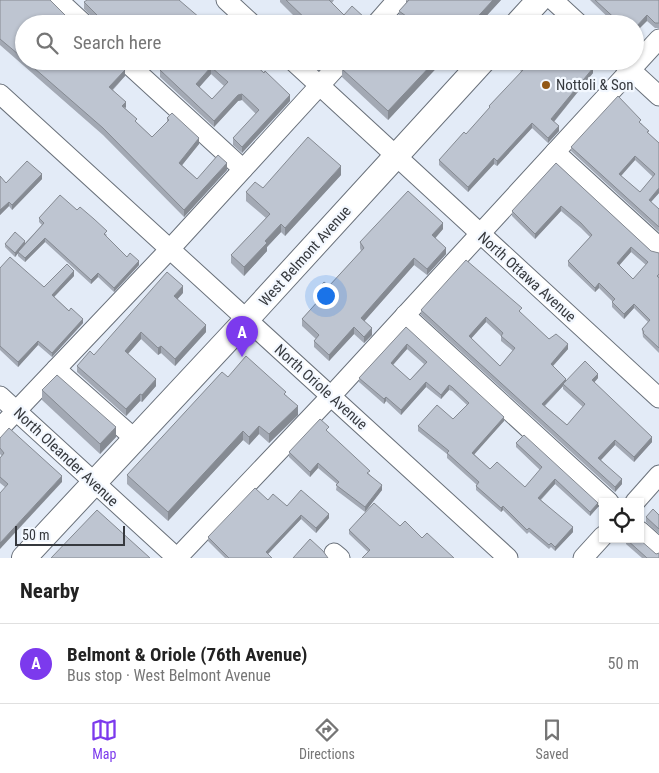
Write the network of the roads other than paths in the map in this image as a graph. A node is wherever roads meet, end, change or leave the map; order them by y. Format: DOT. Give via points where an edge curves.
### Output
graph roads {
  1 [pos="58,0"];
  2 [pos="226,0"];
  3 [pos="538,0"];
  4 [pos="553,0"];
  5 [pos="393,1"];
  6 [pos="74,15"];
  7 [pos="242,15"];
  8 [pos="383,15"];
  9 [pos="525,15"];
  10 [pos="569,15"];
  11 [pos="659,38"];
  12 [pos="644,51"];
  13 [pos="136,70"];
  14 [pos="302,70"];
  15 [pos="334,70"];
  16 [pos="475,70"];
  17 [pos="623,70"];
  18 [pos="630,70"];
  19 [pos="319,86"];
  20 [pos="0,94"];
  21 [pos="659,96"];
  22 [pos="555,152"];
  23 [pos="396,156"];
  24 [pos="243,169"];
  25 [pos="480,234"];
  26 [pos="659,247"];
  27 [pos="170,249"];
  28 [pos="405,315"];
  29 [pos="247,320"];
  30 [pos="56,368"];
  31 [pos="0,396"];
  32 [pos="331,396"];
  33 [pos="659,398"];
  34 [pos="16,411"];
  35 [pos="0,428"];
  36 [pos="135,439"];
  37 [pos="659,475"];
  38 [pos="94,483"];
  39 [pos="605,498"];
  40 [pos="639,498"];
  41 [pos="644,535"];
  42 [pos="599,540"];
  43 [pos="659,548"];
  44 [pos="24,558"];
  45 [pos="177,558"];
  46 [pos="508,558"];
  47 [pos="583,558"];
  1 -- 6 [label="street"];
  2 -- 7 [label="street"];
  3 -- 9 [label="main road"];
  4 -- 10 [label="street"];
  5 -- 8 [label="street"];
  11 -- 12 [label="street"];
  13 -- 24 [label="street"];
  14 -- 19 [label="street, North Ottawa Avenue"];
  15 -- 19 [label="street"];
  16 -- 23 [label="main road, West Belmont Avenue"];
  17 -- 22 [label="street"];
  18 -- 21 [label="street"];
  19 -- 23 [label="street, North Ottawa Avenue"];
  19 -- 24 [label="street"];
  20 -- 27 [label="street, North Oriole Avenue"];
  22 -- 25 [label="street"];
  22 -- 26 [label="street"];
  23 -- 25 [label="street, North Ottawa Avenue"];
  23 -- 29 [label="main road, West Belmont Avenue"];
  24 -- 27 [label="street"];
  25 -- 28 [label="street"];
  25 -- 33 [label="street, North Ottawa Avenue"];
  27 -- 29 [label="street, North Oriole Avenue"];
  27 -- 30 [label="street"];
  28 -- 32 [label="street"];
  28 -- 39 [label="street"];
  29 -- 32 [label="street, North Oriole Avenue"];
  29 -- 36 [label="main road, West Belmont Avenue"];
  30 -- 34 [label="street"];
  30 -- 36 [label="street"];
  31 -- 34 [label="street, North Oleander Avenue"];
  32 -- 45 [label="street"];
  32 -- 46 [label="street, North Oriole Avenue"];
  34 -- 35 [label="street"];
  34 -- 38 [label="street, North Oleander Avenue"];
  36 -- 38 [label="main road, West Belmont Avenue"];
  37 -- 40 [label="street"];
  38 -- 44 [label="main road, West Belmont Avenue"];
  38 -- 45 [label="street, North Oleander Avenue"];
  41 -- 43 [label="street"];
  42 -- 47 [label="street"];
}
